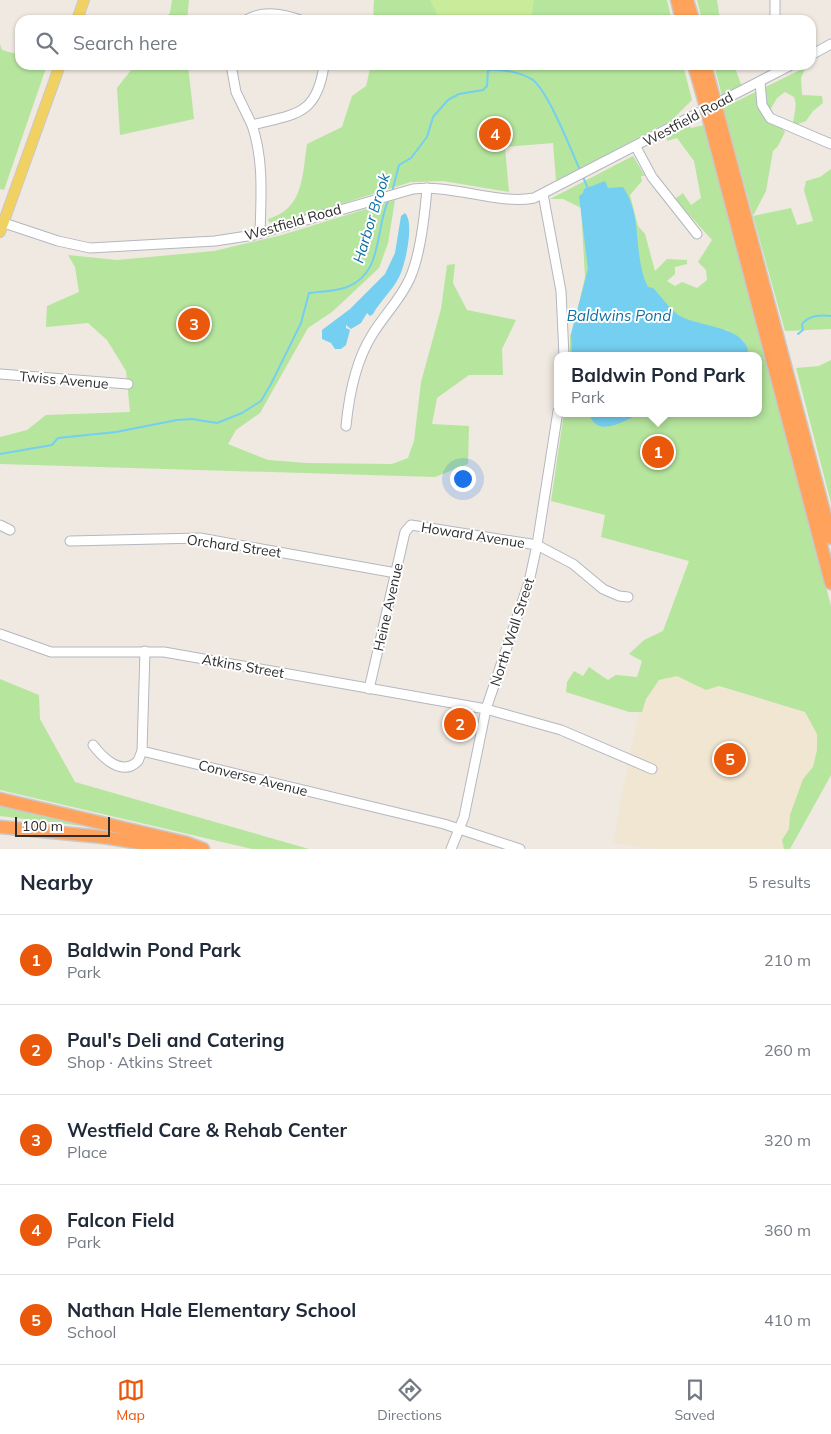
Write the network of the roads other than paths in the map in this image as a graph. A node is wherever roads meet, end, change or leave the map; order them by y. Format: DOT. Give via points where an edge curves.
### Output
graph roads {
  1 [pos="84,0"];
  2 [pos="677,0"];
  3 [pos="687,0"];
  4 [pos="775,0"];
  5 [pos="78,15"];
  6 [pos="257,15"];
  7 [pos="282,15"];
  8 [pos="681,15"];
  9 [pos="692,15"];
  10 [pos="776,15"];
  11 [pos="831,44"];
  12 [pos="816,52"];
  13 [pos="58,70"];
  14 [pos="232,70"];
  15 [pos="323,70"];
  16 [pos="696,70"];
  17 [pos="706,70"];
  18 [pos="782,70"];
  19 [pos="760,82"];
  20 [pos="711,107"];
  21 [pos="252,125"];
  22 [pos="831,144"];
  23 [pos="636,147"];
  24 [pos="427,188"];
  25 [pos="543,194"];
  26 [pos="1,225"];
  27 [pos="260,233"];
  28 [pos="697,234"];
  29 [pos="564,352"];
  30 [pos="0,374"];
  31 [pos="128,384"];
  32 [pos="785,386"];
  33 [pos="557,417"];
  34 [pos="346,426"];
  35 [pos="0,526"];
  36 [pos="408,526"];
  37 [pos="10,530"];
  38 [pos="831,538"];
  39 [pos="70,541"];
  40 [pos="538,545"];
  41 [pos="396,573"];
  42 [pos="831,583"];
  43 [pos="628,596"];
  44 [pos="0,634"];
  45 [pos="145,651"];
  46 [pos="369,689"];
  47 [pos="486,709"];
  48 [pos="94,745"];
  49 [pos="142,751"];
  50 [pos="652,769"];
  51 [pos="0,799"];
  52 [pos="0,827"];
  53 [pos="460,828"];
  54 [pos="180,849"];
  55 [pos="203,849"];
  56 [pos="451,849"];
  57 [pos="520,849"];
  1 -- 5 [label="main road"];
  2 -- 8 [label="highway"];
  3 -- 9 [label="highway"];
  4 -- 10 [label="street"];
  6 -- 7 [label="street"];
  11 -- 12 [label="street"];
  13 -- 26 [label="main road"];
  14 -- 21 [label="street" via="236,92"];
  15 -- 21 [label="street" via="322,81 308,107 296,114"];
  16 -- 20 [label="highway"];
  17 -- 20 [label="highway"];
  18 -- 19 [label="street, Westfield Road"];
  19 -- 22 [label="street" via="762,105 770,118"];
  19 -- 23 [label="street, Westfield Road"];
  20 -- 32 [label="highway"];
  21 -- 27 [label="street" via="261,162"];
  23 -- 25 [label="street, Westfield Road"];
  23 -- 28 [label="street" via="647,169"];
  24 -- 25 [label="street, Westfield Road" via="519,199"];
  24 -- 27 [label="street, Westfield Road" via="400,191"];
  24 -- 34 [label="street" via="411,276 372,335 361,358 350,394"];
  25 -- 29 [label="street" via="560,291"];
  26 -- 27 [label="street, Westfield Road" via="95,248 215,241"];
  30 -- 31 [label="street, Twiss Avenue"];
  32 -- 38 [label="highway"];
  32 -- 42 [label="highway"];
  33 -- 40 [label="street, North Wall Street"];
  35 -- 37 [label="street"];
  36 -- 40 [label="street, Howard Avenue"];
  36 -- 41 [label="street, Heine Avenue"];
  39 -- 41 [label="street, Orchard Street" via="200,538"];
  40 -- 43 [label="street, Howard Avenue" via="573,564 603,589"];
  40 -- 47 [label="street, North Wall Street" via="524,598"];
  41 -- 46 [label="street, Heine Avenue"];
  44 -- 45 [label="street, Atkins Street" via="51,652"];
  45 -- 46 [label="street, Atkins Street"];
  45 -- 49 [label="street"];
  46 -- 47 [label="street, Atkins Street"];
  47 -- 50 [label="street, Atkins Street" via="561,730"];
  47 -- 53 [label="street, North Wall Street"];
  48 -- 49 [label="street" via="104,759 117,766 134,765"];
  49 -- 53 [label="street, Converse Avenue"];
  51 -- 55 [label="highway"];
  52 -- 54 [label="highway" via="103,837"];
  53 -- 56 [label="street, North Wall Street"];
  53 -- 57 [label="street, Converse Avenue"];
}
